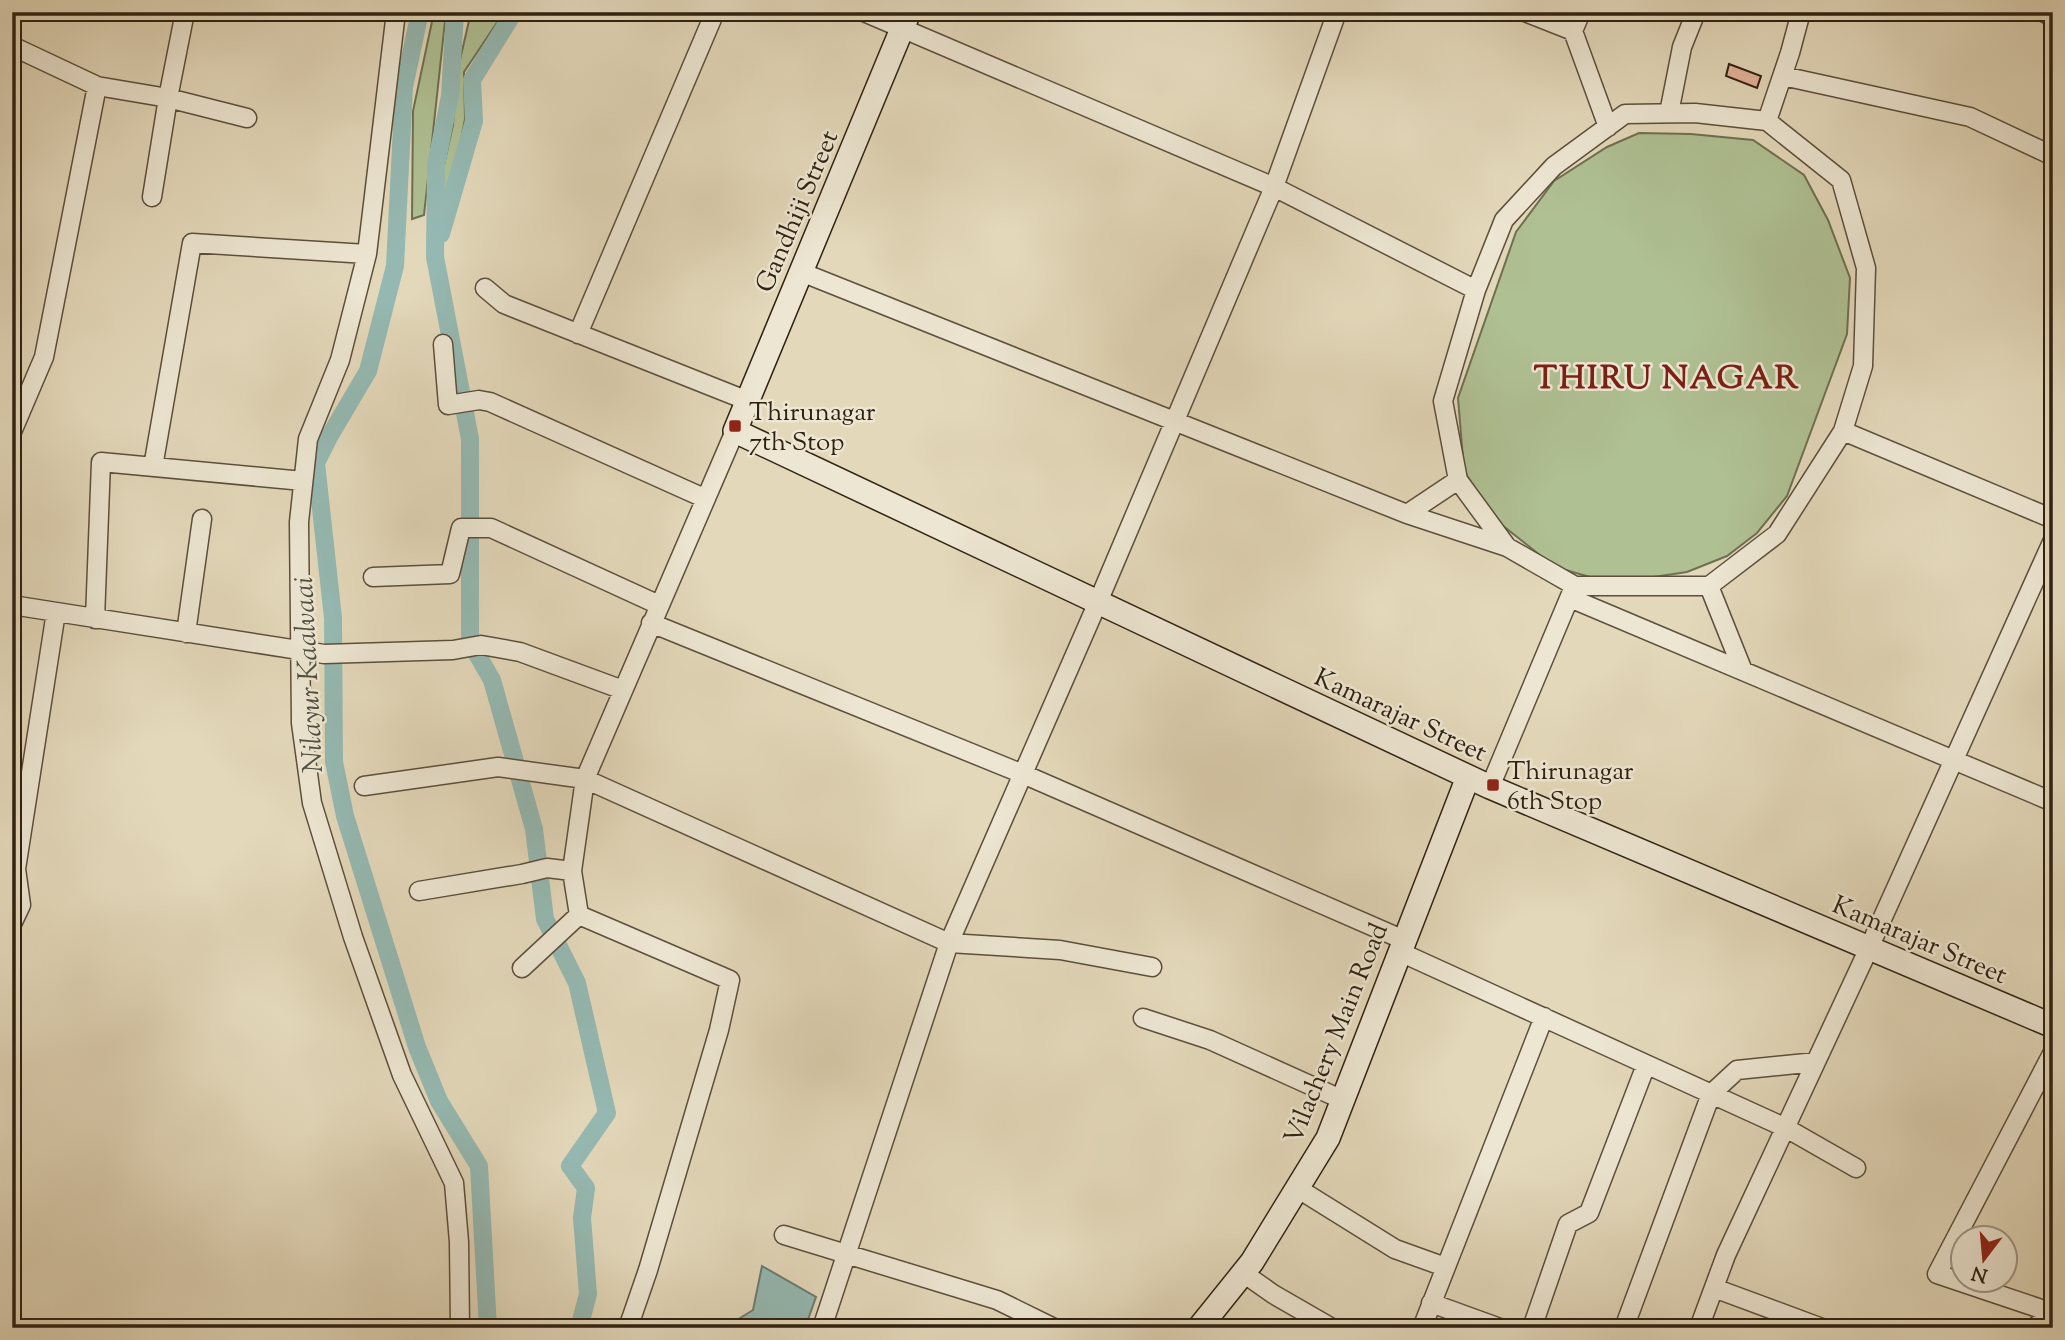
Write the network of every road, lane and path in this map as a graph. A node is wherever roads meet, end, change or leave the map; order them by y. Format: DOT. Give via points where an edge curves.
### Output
graph roads {
  1 [pos="185,12"];
  2 [pos="396,12"];
  3 [pos="715,12"];
  4 [pos="864,12"];
  5 [pos="1337,12"];
  6 [pos="1525,12"];
  7 [pos="1581,12"];
  8 [pos="1696,12"];
  9 [pos="1801,12"];
  10 [pos="2043,12"];
  11 [pos="2053,17"];
  12 [pos="906,20"];
  13 [pos="1573,31"];
  14 [pos="12,46"];
  15 [pos="1783,76"];
  16 [pos="97,86"];
  17 [pos="168,98"];
  18 [pos="1669,113"];
  19 [pos="247,118"];
  20 [pos="1767,121"];
  21 [pos="1608,127"];
  22 [pos="2053,156"];
  23 [pos="1274,187"];
  24 [pos="152,197"];
  25 [pos="367,254"];
  26 [pos="801,272"];
  27 [pos="485,288"];
  28 [pos="1476,290"];
  29 [pos="578,334"];
  30 [pos="443,344"];
  31 [pos="748,401"];
  32 [pos="1174,423"];
  33 [pos="735,431"];
  34 [pos="1843,431"];
  35 [pos="12,432"];
  36 [pos="153,467"];
  37 [pos="1458,480"];
  38 [pos="303,481"];
  39 [pos="704,498"];
  40 [pos="1406,514"];
  41 [pos="202,519"];
  42 [pos="2053,519"];
  43 [pos="2053,540"];
  44 [pos="1507,547"];
  45 [pos="373,577"];
  46 [pos="1709,586"];
  47 [pos="1572,592"];
  48 [pos="1098,602"];
  49 [pos="12,605"];
  50 [pos="659,605"];
  51 [pos="56,612"];
  52 [pos="95,619"];
  53 [pos="652,623"];
  54 [pos="186,633"];
  55 [pos="300,651"];
  56 [pos="1743,671"];
  57 [pos="623,690"];
  58 [pos="1953,760"];
  59 [pos="1023,774"];
  60 [pos="1468,777"];
  61 [pos="585,779"];
  62 [pos="364,786"];
  63 [pos="1490,787"];
  64 [pos="2053,802"];
  65 [pos="572,871"];
  66 [pos="419,891"];
  67 [pos="579,915"];
  68 [pos="12,924"];
  69 [pos="949,943"];
  70 [pos="1402,946"];
  71 [pos="1869,948"];
  72 [pos="1152,967"];
  73 [pos="522,968"];
  74 [pos="1143,1017"];
  75 [pos="1544,1017"];
  76 [pos="2053,1026"];
  77 [pos="2053,1052"];
  78 [pos="1816,1062"];
  79 [pos="1646,1065"];
  80 [pos="1711,1094"];
  81 [pos="1343,1100"];
  82 [pos="1786,1128"];
  83 [pos="1856,1168"];
  84 [pos="1297,1188"];
  85 [pos="784,1235"];
  86 [pos="847,1254"];
  87 [pos="1445,1267"];
  88 [pos="1243,1273"];
  89 [pos="1714,1288"];
  90 [pos="1431,1303"];
  91 [pos="2053,1313"];
  92 [pos="460,1328"];
  93 [pos="628,1328"];
  94 [pos="822,1328"];
  95 [pos="1054,1328"];
  96 [pos="1199,1328"];
  97 [pos="1332,1328"];
  98 [pos="1422,1328"];
  99 [pos="1500,1328"];
  100 [pos="1532,1328"];
  101 [pos="1625,1328"];
  102 [pos="1699,1328"];
  103 [pos="1822,1328"];
  104 [pos="2034,1328"];
  1 -- 17 [label="street"];
  2 -- 25 [label="street"];
  3 -- 29 [label="street"];
  4 -- 12 [label="street"];
  5 -- 23 [label="street"];
  6 -- 13 [label="street"];
  7 -- 13 [label="street"];
  8 -- 18 [label="street" via="1682,47"];
  9 -- 15 [label="street"];
  10 -- 11 [label="street"];
  12 -- 23 [label="street"];
  12 -- 26 [label="main road, Gandhiji Street"];
  13 -- 21 [label="street"];
  14 -- 16 [label="street"];
  15 -- 20 [label="street"];
  15 -- 22 [label="street" via="1970,117"];
  16 -- 17 [label="street"];
  16 -- 35 [label="street" via="44,357"];
  17 -- 19 [label="street"];
  17 -- 24 [label="street"];
  18 -- 20 [label="street"];
  18 -- 21 [label="street" via="1625,114"];
  20 -- 34 [label="street" via="1841,180 1866,268 1863,366"];
  21 -- 28 [label="street" via="1554,166 1504,220"];
  23 -- 28 [label="street"];
  23 -- 32 [label="street"];
  25 -- 36 [label="street" via="192,243"];
  25 -- 38 [label="street" via="340,360 308,439"];
  26 -- 31 [label="main road, Gandhiji Street"];
  26 -- 32 [label="street"];
  27 -- 29 [label="street" via="504,304"];
  28 -- 37 [label="street" via="1443,401"];
  29 -- 31 [label="street"];
  30 -- 39 [label="street" via="448,405 490,402"];
  31 -- 33 [label="main road, Gandhiji Street"];
  32 -- 40 [label="street"];
  32 -- 48 [label="street"];
  33 -- 39 [label="street"];
  33 -- 48 [label="main road, Kamarajar Street"];
  34 -- 42 [label="street"];
  34 -- 46 [label="street" via="1777,534"];
  36 -- 38 [label="street"];
  36 -- 52 [label="street" via="101,462"];
  37 -- 40 [label="street"];
  37 -- 44 [label="street"];
  38 -- 55 [label="street"];
  39 -- 50 [label="street"];
  40 -- 44 [label="street"];
  41 -- 54 [label="street"];
  43 -- 58 [label="street"];
  44 -- 47 [label="street"];
  45 -- 50 [label="street" via="450,574 461,528 491,528"];
  46 -- 47 [label="street"];
  46 -- 56 [label="street"];
  47 -- 56 [label="street"];
  47 -- 63 [label="street"];
  48 -- 59 [label="street"];
  48 -- 60 [label="main road, Kamarajar Street"];
  49 -- 51 [label="street"];
  50 -- 53 [label="street"];
  51 -- 52 [label="street"];
  51 -- 68 [label="street" via="16,869 21,905"];
  52 -- 54 [label="street"];
  53 -- 57 [label="street"];
  53 -- 59 [label="street"];
  54 -- 55 [label="street"];
  55 -- 57 [label="street" via="347,654 481,645 520,652"];
  55 -- 92 [label="street" via="301,723 312,803 401,1075 454,1183"];
  56 -- 58 [label="street"];
  57 -- 61 [label="street"];
  58 -- 64 [label="street"];
  58 -- 71 [label="street"];
  59 -- 69 [label="street"];
  59 -- 70 [label="street"];
  60 -- 63 [label="main road, Kamarajar Street"];
  60 -- 70 [label="main road, Vilachery Main Road"];
  61 -- 62 [label="street" via="498,767"];
  61 -- 65 [label="street"];
  61 -- 69 [label="street"];
  63 -- 71 [label="main road, Kamarajar Street"];
  65 -- 66 [label="street" via="547,868"];
  65 -- 67 [label="street"];
  67 -- 73 [label="street"];
  67 -- 93 [label="street" via="730,980 719,1030"];
  69 -- 72 [label="street" via="1060,950"];
  69 -- 86 [label="street"];
  70 -- 75 [label="street"];
  70 -- 81 [label="main road, Vilachery Main Road"];
  71 -- 76 [label="main road, Kamarajar Street"];
  71 -- 78 [label="street"];
  74 -- 81 [label="street" via="1210,1040"];
  75 -- 79 [label="street"];
  75 -- 87 [label="street"];
  77 -- 91 [label="street" via="1937,1274"];
  78 -- 80 [label="street" via="1737,1070"];
  78 -- 82 [label="street"];
  79 -- 80 [label="street"];
  79 -- 100 [label="street" via="1589,1213 1568,1224"];
  80 -- 82 [label="street"];
  80 -- 101 [label="street"];
  81 -- 84 [label="main road, Vilachery Main Road" via="1328,1138"];
  82 -- 83 [label="street"];
  82 -- 89 [label="street"];
  84 -- 87 [label="street" via="1395,1249"];
  84 -- 88 [label="main road, Vilachery Main Road"];
  85 -- 86 [label="street"];
  86 -- 94 [label="street"];
  86 -- 95 [label="street" via="997,1300"];
  87 -- 90 [label="street"];
  88 -- 96 [label="main road, Vilachery Main Road"];
  88 -- 97 [label="street"];
  89 -- 102 [label="street"];
  89 -- 103 [label="street"];
  90 -- 98 [label="street"];
  90 -- 99 [label="street"];
  91 -- 104 [label="street"];
}
